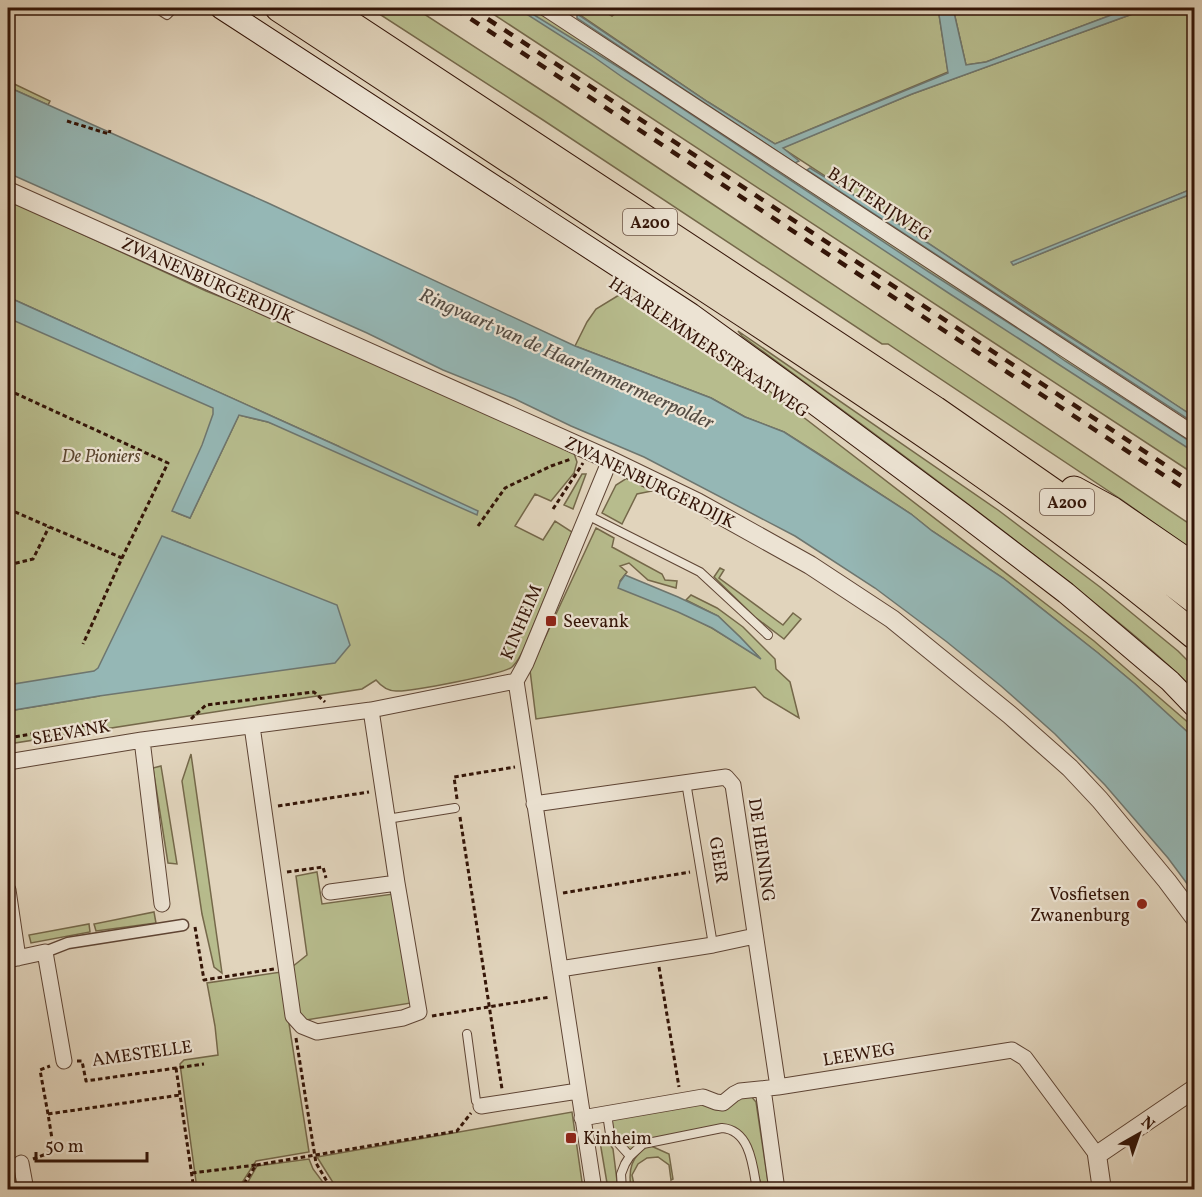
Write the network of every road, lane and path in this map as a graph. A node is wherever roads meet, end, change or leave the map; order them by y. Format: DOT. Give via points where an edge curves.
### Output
graph roads {
  1 [pos="156,8"];
  2 [pos="174,8"];
  3 [pos="196,8"];
  4 [pos="279,8"];
  5 [pos="325,8"];
  6 [pos="545,8"];
  7 [pos="213,11"];
  8 [pos="67,121"];
  9 [pos="110,130"];
  10 [pos="8,190"];
  11 [pos="8,390"];
  12 [pos="935,410"];
  13 [pos="1194,434"];
  14 [pos="590,452"];
  15 [pos="610,460"];
  16 [pos="8,509"];
  17 [pos="553,509"];
  18 [pos="587,515"];
  19 [pos="478,525"];
  20 [pos="49,527"];
  21 [pos="122,558"];
  22 [pos="8,565"];
  23 [pos="1194,567"];
  24 [pos="1194,599"];
  25 [pos="768,635"];
  26 [pos="1194,635"];
  27 [pos="83,644"];
  28 [pos="516,681"];
  29 [pos="1194,706"];
  30 [pos="371,710"];
  31 [pos="340,714"];
  32 [pos="190,719"];
  33 [pos="252,726"];
  34 [pos="103,733"];
  35 [pos="8,738"];
  36 [pos="142,740"];
  37 [pos="8,762"];
  38 [pos="529,765"];
  39 [pos="686,782"];
  40 [pos="383,790"];
  41 [pos="534,804"];
  42 [pos="264,808"];
  43 [pos="455,808"];
  44 [pos="387,819"];
  45 [pos="701,871"];
  46 [pos="273,874"];
  47 [pos="397,883"];
  48 [pos="8,890"];
  49 [pos="330,892"];
  50 [pos="548,895"];
  51 [pos="162,904"];
  52 [pos="1194,917"];
  53 [pos="183,926"];
  54 [pos="755,936"];
  55 [pos="713,945"];
  56 [pos="45,952"];
  57 [pos="657,954"];
  58 [pos="13,959"];
  59 [pos="286,967"];
  60 [pos="560,969"];
  61 [pos="564,995"];
  62 [pos="489,1007"];
  63 [pos="419,1012"];
  64 [pos="302,1026"];
  65 [pos="466,1034"];
  66 [pos="64,1061"];
  67 [pos="204,1064"];
  68 [pos="176,1068"];
  69 [pos="771,1088"];
  70 [pos="1194,1089"];
  71 [pos="578,1090"];
  72 [pos="180,1095"];
  73 [pos="682,1101"];
  74 [pos="504,1103"];
  75 [pos="482,1106"];
  76 [pos="48,1114"];
  77 [pos="607,1114"];
  78 [pos="582,1118"];
  79 [pos="314,1154"];
  80 [pos="1097,1155"];
  81 [pos="630,1156"];
  82 [pos="21,1163"];
  83 [pos="256,1165"];
  84 [pos="192,1173"];
  85 [pos="26,1190"];
  86 [pos="194,1190"];
  87 [pos="240,1190"];
  88 [pos="332,1190"];
  89 [pos="594,1190"];
  90 [pos="622,1190"];
  91 [pos="757,1190"];
  92 [pos="777,1190"];
  93 [pos="1102,1190"];
  1 -- 2 [label="lane" via="167,15"];
  3 -- 7 [label="path"];
  4 -- 26 [label="highway, A200" via="941,445 1062,531"];
  5 -- 12 [label="highway, A200"];
  6 -- 13 [label="street, BATTERIJWEG"];
  7 -- 29 [label="main road, HAARLEMMERSTRAATWEG" via="700,320 1066,593"];
  8 -- 9 [label="path" via="109,134"];
  10 -- 14 [label="street, ZWANENBURGERDIJK"];
  11 -- 21 [label="path" via="168,463"];
  12 -- 23 [label="highway, A200" via="1111,510"];
  12 -- 24 [label="highway, A200" via="1070,504"];
  14 -- 15 [label="street, ZWANENBURGERDIJK"];
  14 -- 17 [label="path"];
  14 -- 19 [label="path" via="505,488"];
  15 -- 18 [label="street, KINHEIM"];
  15 -- 52 [label="street, ZWANENBURGERDIJK" via="697,502 810,565 892,619 1070,768"];
  16 -- 20 [label="path"];
  18 -- 25 [label="lane" via="700,572"];
  18 -- 28 [label="street, KINHEIM"];
  20 -- 21 [label="path"];
  20 -- 22 [label="path" via="33,559"];
  21 -- 27 [label="path"];
  28 -- 30 [label="street, SEEVANK"];
  28 -- 38 [label="street, KINHEIM"];
  30 -- 31 [label="street, SEEVANK"];
  30 -- 40 [label="street"];
  31 -- 32 [label="path" via="314,692 206,705"];
  31 -- 33 [label="street, SEEVANK"];
  33 -- 36 [label="street, SEEVANK"];
  33 -- 42 [label="street"];
  34 -- 35 [label="path" via="87,725"];
  36 -- 37 [label="street, SEEVANK"];
  36 -- 51 [label="street"];
  38 -- 41 [label="street, KINHEIM"];
  38 -- 62 [label="path" via="454,777"];
  39 -- 41 [label="street, DE HEINING"];
  39 -- 45 [label="lane, GEER"];
  39 -- 54 [label="street, DE HEINING" via="726,777 733,785"];
  40 -- 42 [label="path"];
  40 -- 44 [label="street"];
  41 -- 50 [label="street, KINHEIM"];
  42 -- 46 [label="street"];
  43 -- 44 [label="lane"];
  44 -- 47 [label="street"];
  45 -- 50 [label="path"];
  45 -- 55 [label="lane, GEER"];
  46 -- 49 [label="path" via="322,867"];
  46 -- 59 [label="street"];
  47 -- 49 [label="street"];
  47 -- 63 [label="street"];
  48 -- 58 [label="street"];
  50 -- 60 [label="street, KINHEIM"];
  53 -- 56 [label="street" via="68,943"];
  53 -- 59 [label="path" via="195,922 204,980"];
  54 -- 55 [label="street"];
  54 -- 69 [label="street, DE HEINING"];
  55 -- 57 [label="street"];
  56 -- 58 [label="street"];
  56 -- 66 [label="street"];
  57 -- 60 [label="street"];
  57 -- 73 [label="path"];
  59 -- 64 [label="street" via="293,1016"];
  60 -- 61 [label="street, KINHEIM"];
  61 -- 62 [label="path"];
  61 -- 71 [label="street, KINHEIM"];
  62 -- 63 [label="path" via="425,1017"];
  62 -- 74 [label="path"];
  63 -- 64 [label="street" via="317,1032"];
  64 -- 79 [label="path" via="296,1038"];
  65 -- 75 [label="lane" via="476,1101"];
  66 -- 68 [label="path, AMESTELLE" via="82,1061 86,1081"];
  66 -- 76 [label="path" via="40,1070"];
  67 -- 68 [label="path, AMESTELLE"];
  68 -- 72 [label="path"];
  69 -- 73 [label="street, LEEWEG" via="740,1091 723,1103 703,1097"];
  69 -- 80 [label="street, LEEWEG" via="1012,1050 1025,1058"];
  69 -- 92 [label="street, DE HEINING"];
  70 -- 80 [label="street"];
  71 -- 74 [label="street"];
  71 -- 78 [label="street, KINHEIM"];
  72 -- 76 [label="path"];
  72 -- 84 [label="path"];
  73 -- 77 [label="street, LEEWEG"];
  74 -- 75 [label="street"];
  75 -- 79 [label="path" via="472,1111 458,1131"];
  76 -- 82 [label="path" via="54,1151"];
  77 -- 78 [label="street, LEEWEG"];
  77 -- 81 [label="lane" via="610,1134"];
  78 -- 89 [label="street, KINHEIM"];
  79 -- 83 [label="path"];
  79 -- 88 [label="path"];
  80 -- 93 [label="street"];
  81 -- 90 [label="lane" via="621,1174"];
  81 -- 91 [label="lane" via="650,1141 728,1129 741,1138 749,1151"];
  82 -- 85 [label="street"];
  83 -- 84 [label="path"];
  83 -- 87 [label="path"];
  84 -- 86 [label="path"];
}
